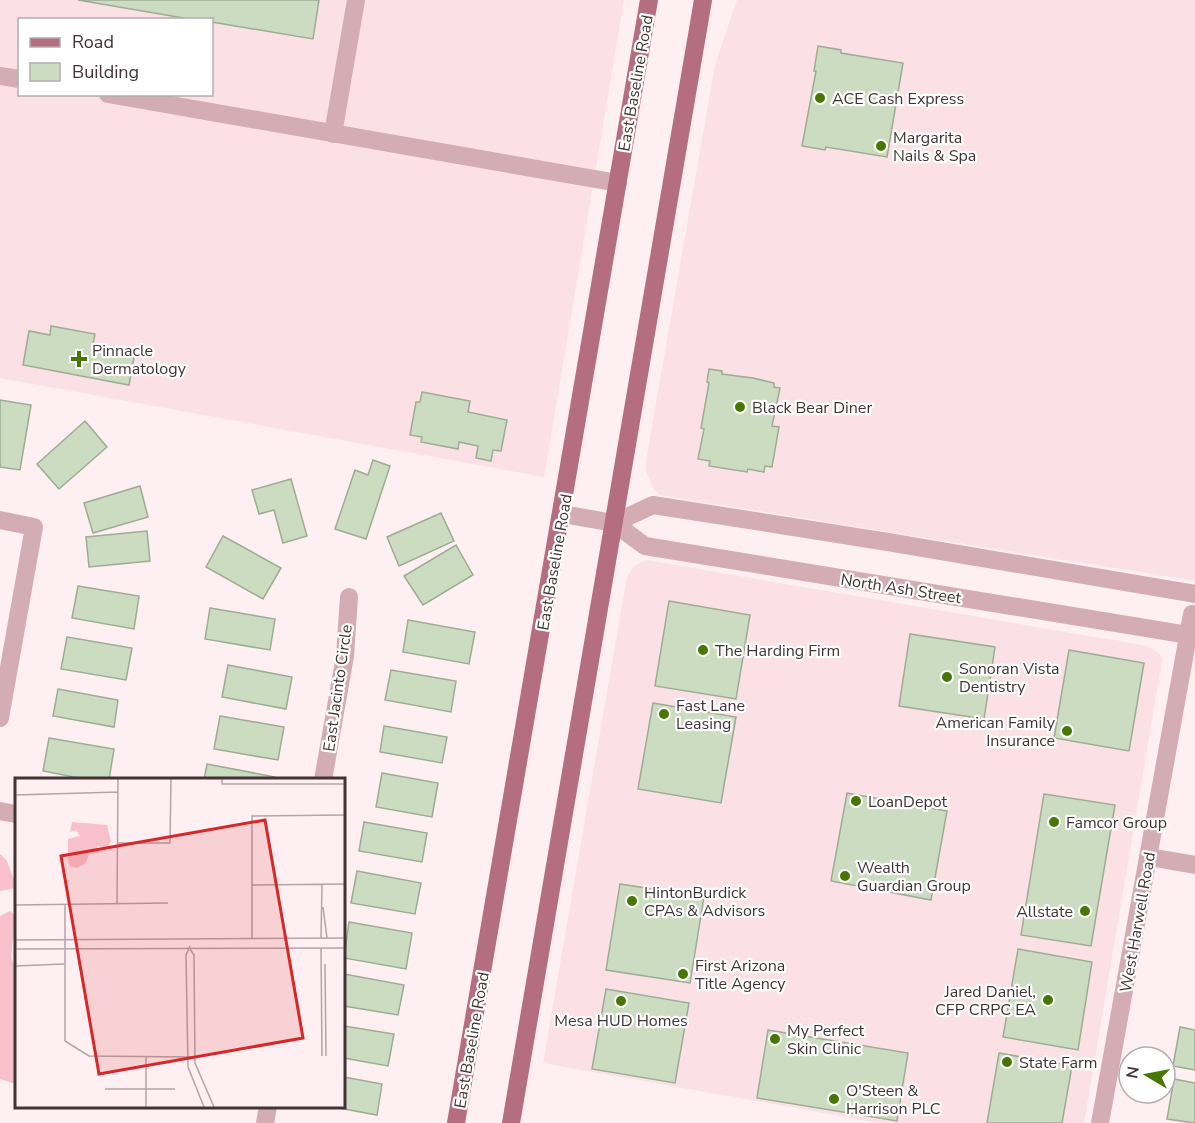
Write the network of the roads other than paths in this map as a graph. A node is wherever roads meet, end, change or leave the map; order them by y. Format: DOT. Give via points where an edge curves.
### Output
graph roads {
  1 [pos="356,0"];
  2 [pos="649,0"];
  3 [pos="704,0"];
  4 [pos="0,76"];
  5 [pos="18,79"];
  6 [pos="119,96"];
  7 [pos="333,134"];
  8 [pos="618,183"];
  9 [pos="562,514"];
  10 [pos="0,520"];
  11 [pos="614,523"];
  12 [pos="1195,594"];
  13 [pos="349,597"];
  14 [pos="1192,614"];
  15 [pos="1191,636"];
  16 [pos="0,718"];
  17 [pos="323,778"];
  18 [pos="0,811"];
  19 [pos="15,814"];
  20 [pos="1149,857"];
  21 [pos="1195,865"];
  22 [pos="268,1108"];
  23 [pos="265,1123"];
  24 [pos="456,1123"];
  25 [pos="511,1123"];
  26 [pos="1100,1123"];
  1 -- 7 [label="street"];
  2 -- 8 [label="main road, East Baseline Road"];
  3 -- 11 [label="main road"];
  4 -- 5 [label="street"];
  6 -- 7 [label="street"];
  7 -- 8 [label="street"];
  8 -- 9 [label="main road, East Baseline Road"];
  9 -- 11 [label="street, North Ash Street"];
  9 -- 24 [label="main road, East Baseline Road"];
  10 -- 16 [label="street" via="34,526"];
  11 -- 12 [label="street" via="653,505"];
  11 -- 15 [label="street, North Ash Street" via="645,546"];
  11 -- 25 [label="main road"];
  13 -- 17 [label="street, East Jacinto Circle" via="345,656"];
  14 -- 15 [label="street, West Harwell Road"];
  15 -- 20 [label="street, West Harwell Road"];
  18 -- 19 [label="street"];
  20 -- 21 [label="street"];
  20 -- 26 [label="street, West Harwell Road"];
  22 -- 23 [label="street"];
}
